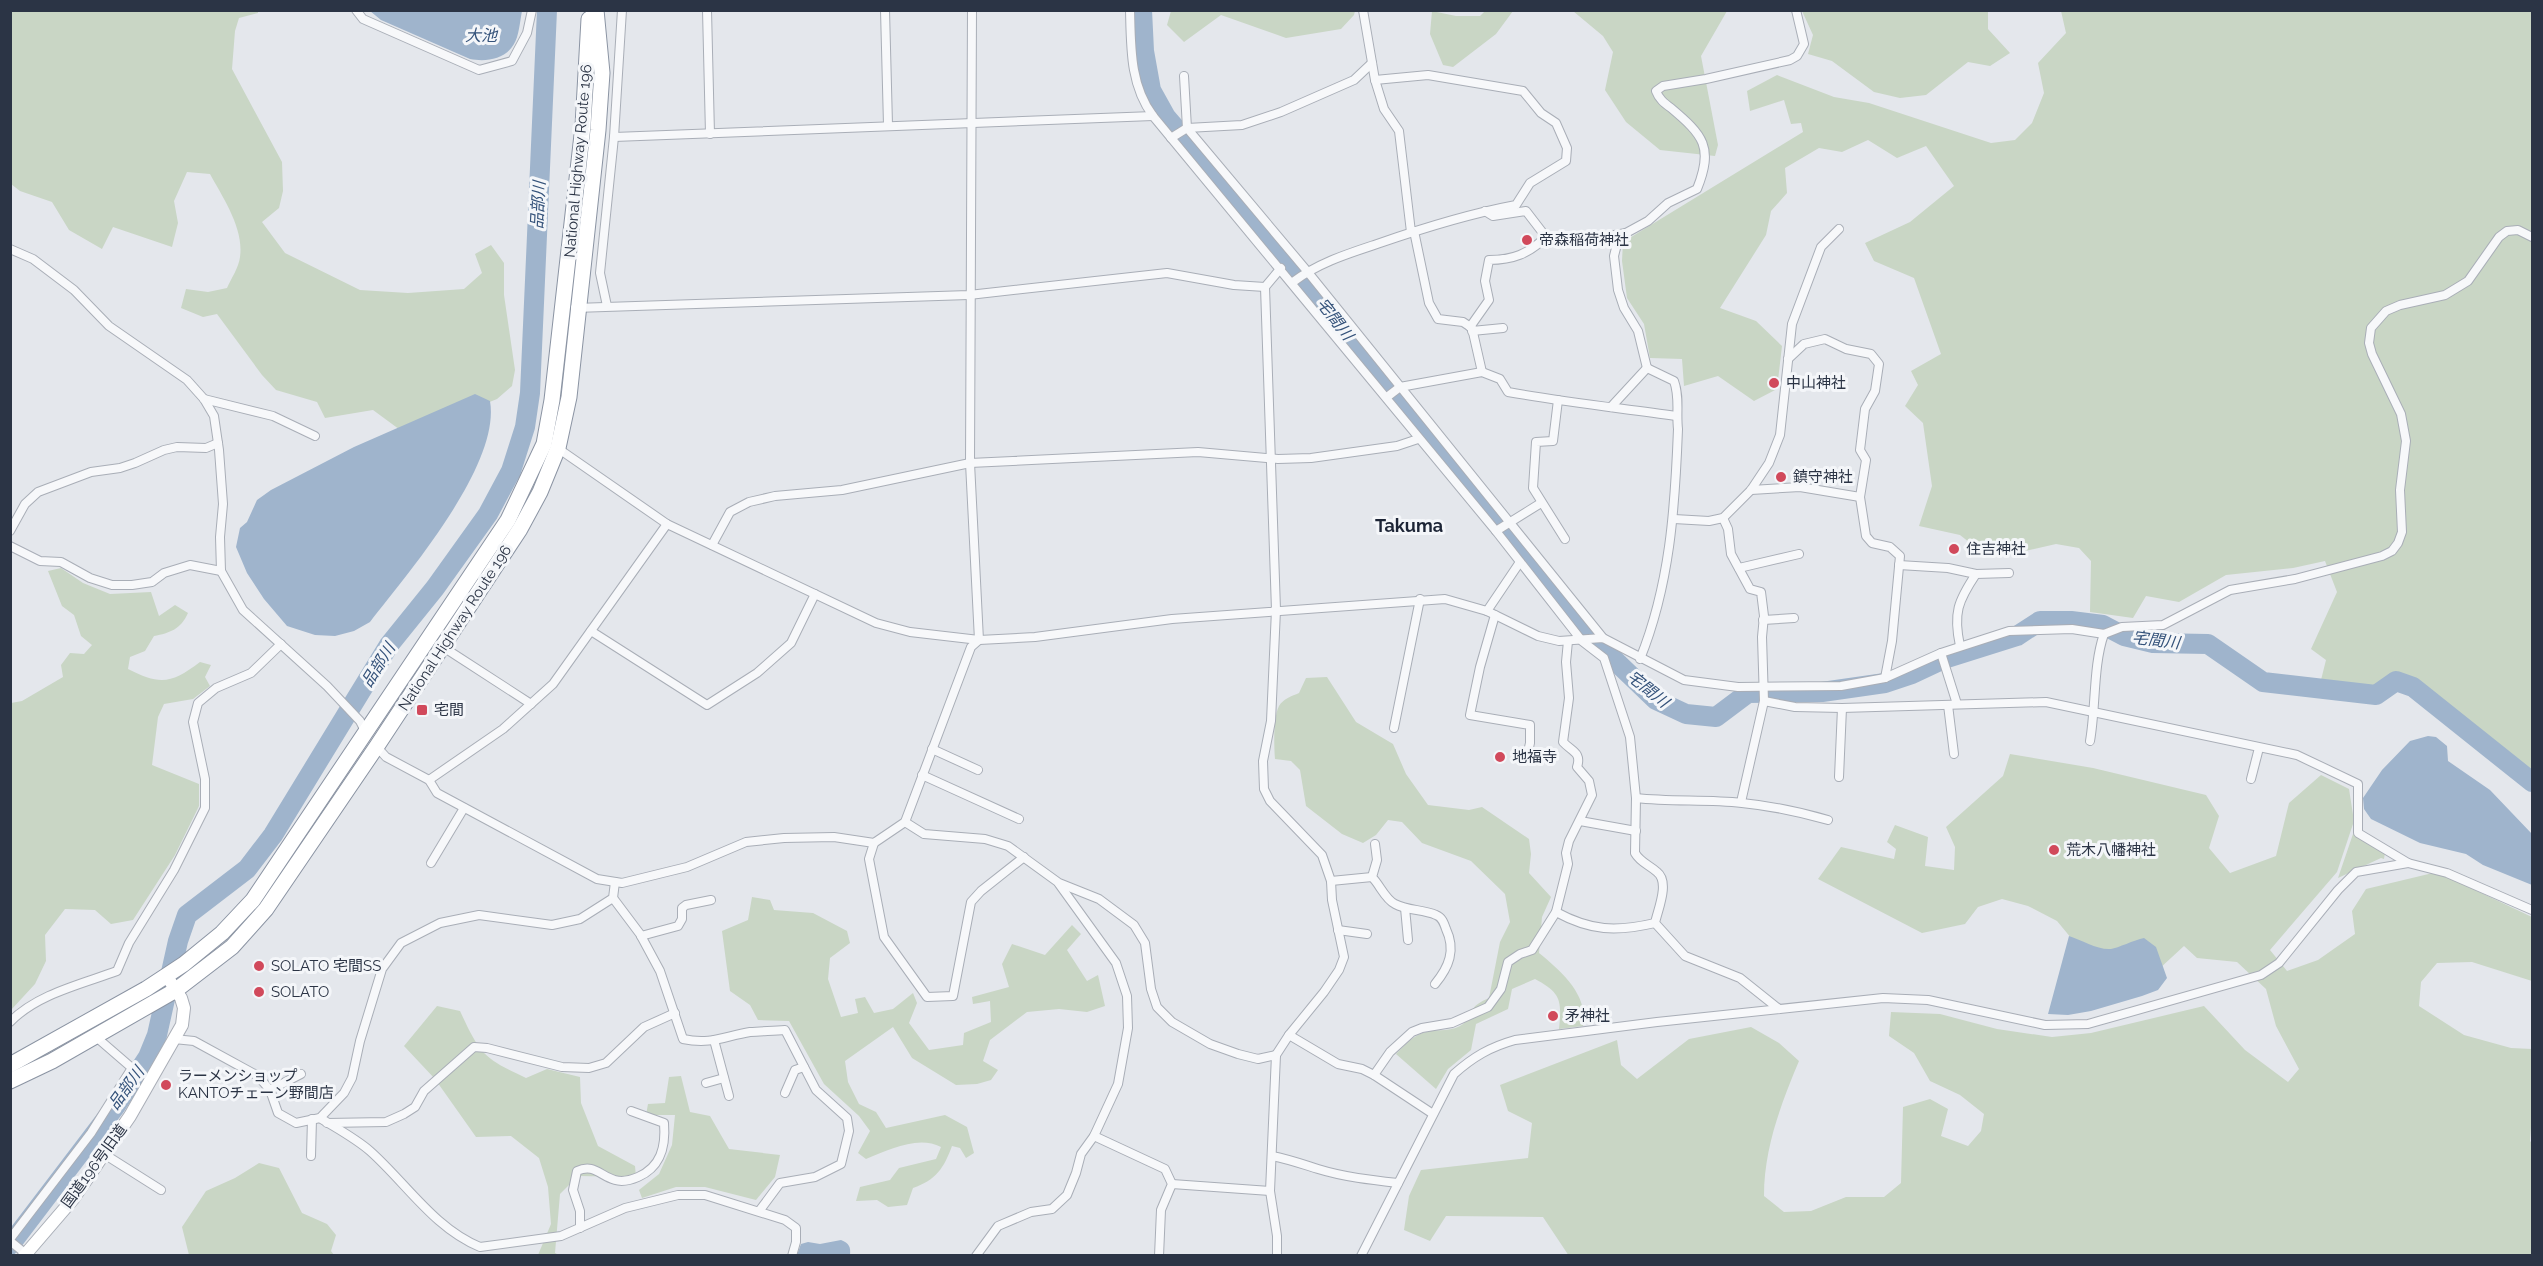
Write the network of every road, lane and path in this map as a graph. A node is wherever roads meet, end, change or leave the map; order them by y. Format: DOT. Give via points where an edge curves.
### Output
graph roads {
  1 [pos="356,10"];
  2 [pos="532,10"];
  3 [pos="590,10"];
  4 [pos="596,10"];
  5 [pos="622,10"];
  6 [pos="707,10"];
  7 [pos="885,10"];
  8 [pos="972,10"];
  9 [pos="1130,10"];
  10 [pos="1363,10"];
  11 [pos="1796,10"];
  12 [pos="1372,63"];
  13 [pos="1184,76"];
  14 [pos="1375,80"];
  15 [pos="1153,116"];
  16 [pos="972,122"];
  17 [pos="888,125"];
  18 [pos="1185,128"];
  19 [pos="710,134"];
  20 [pos="1173,136"];
  21 [pos="614,137"];
  22 [pos="1485,211"];
  23 [pos="1839,229"];
  24 [pos="1413,232"];
  25 [pos="1626,233"];
  26 [pos="1546,237"];
  27 [pos="2532,237"];
  28 [pos="10,249"];
  29 [pos="1281,268"];
  30 [pos="1301,276"];
  31 [pos="1265,287"];
  32 [pos="969,295"];
  33 [pos="607,306"];
  34 [pos="564,308"];
  35 [pos="580,308"];
  36 [pos="1503,328"];
  37 [pos="1471,329"];
  38 [pos="1788,359"];
  39 [pos="1647,369"];
  40 [pos="1482,372"];
  41 [pos="1394,391"];
  42 [pos="204,399"];
  43 [pos="1558,400"];
  44 [pos="1611,407"];
  45 [pos="1676,416"];
  46 [pos="315,436"];
  47 [pos="1419,438"];
  48 [pos="218,443"];
  49 [pos="551,446"];
  50 [pos="1271,458"];
  51 [pos="970,463"];
  52 [pos="1751,490"];
  53 [pos="1860,497"];
  54 [pos="1541,503"];
  55 [pos="1723,518"];
  56 [pos="1674,519"];
  57 [pos="667,524"];
  58 [pos="1504,525"];
  59 [pos="10,531"];
  60 [pos="1565,539"];
  61 [pos="712,545"];
  62 [pos="10,546"];
  63 [pos="1799,554"];
  64 [pos="1520,562"];
  65 [pos="1899,565"];
  66 [pos="1739,568"];
  67 [pos="221,571"];
  68 [pos="2009,573"];
  69 [pos="1976,574"];
  70 [pos="815,594"];
  71 [pos="1420,599"];
  72 [pos="1276,610"];
  73 [pos="1491,613"];
  74 [pos="1794,618"];
  75 [pos="1764,620"];
  76 [pos="591,632"];
  77 [pos="2104,634"];
  78 [pos="1603,638"];
  79 [pos="979,640"];
  80 [pos="1568,641"];
  81 [pos="1582,641"];
  82 [pos="436,642"];
  83 [pos="281,644"];
  84 [pos="1960,646"];
  85 [pos="1941,653"];
  86 [pos="1640,659"];
  87 [pos="1885,678"];
  88 [pos="1764,693"];
  89 [pos="531,704"];
  90 [pos="1953,704"];
  91 [pos="1842,708"];
  92 [pos="2095,713"];
  93 [pos="1394,728"];
  94 [pos="367,733"];
  95 [pos="2090,741"];
  96 [pos="377,747"];
  97 [pos="2259,748"];
  98 [pos="932,749"];
  99 [pos="1954,754"];
  100 [pos="1527,756"];
  101 [pos="978,770"];
  102 [pos="922,776"];
  103 [pos="1839,777"];
  104 [pos="2251,779"];
  105 [pos="429,780"];
  106 [pos="1636,798"];
  107 [pos="1741,802"];
  108 [pos="464,808"];
  109 [pos="1019,819"];
  110 [pos="1828,820"];
  111 [pos="1580,821"];
  112 [pos="905,822"];
  113 [pos="1636,831"];
  114 [pos="874,843"];
  115 [pos="1375,844"];
  116 [pos="1024,857"];
  117 [pos="431,863"];
  118 [pos="2408,863"];
  119 [pos="1372,877"];
  120 [pos="1331,881"];
  121 [pos="615,882"];
  122 [pos="1059,883"];
  123 [pos="613,898"];
  124 [pos="711,900"];
  125 [pos="1405,908"];
  126 [pos="2532,910"];
  127 [pos="1556,912"];
  128 [pos="1655,923"];
  129 [pos="1338,930"];
  130 [pos="1367,934"];
  131 [pos="641,936"];
  132 [pos="1408,940"];
  133 [pos="160,980"];
  134 [pos="1435,984"];
  135 [pos="178,990"];
  136 [pos="1779,1009"];
  137 [pos="675,1013"];
  138 [pos="10,1022"];
  139 [pos="1289,1035"];
  140 [pos="95,1036"];
  141 [pos="174,1040"];
  142 [pos="714,1040"];
  143 [pos="1276,1055"];
  144 [pos="10,1065"];
  145 [pos="804,1067"];
  146 [pos="301,1074"];
  147 [pos="1374,1076"];
  148 [pos="724,1078"];
  149 [pos="10,1081"];
  150 [pos="706,1083"];
  151 [pos="270,1090"];
  152 [pos="785,1093"];
  153 [pos="729,1095"];
  154 [pos="631,1111"];
  155 [pos="1433,1114"];
  156 [pos="320,1120"];
  157 [pos="1094,1136"];
  158 [pos="104,1154"];
  159 [pos="311,1156"];
  160 [pos="1272,1156"];
  161 [pos="1398,1183"];
  162 [pos="1172,1184"];
  163 [pos="161,1190"];
  164 [pos="1270,1191"];
  165 [pos="760,1210"];
  166 [pos="580,1228"];
  167 [pos="10,1240"];
  168 [pos="25,1255"];
  169 [pos="792,1256"];
  170 [pos="976,1256"];
  171 [pos="1159,1256"];
  172 [pos="1278,1256"];
  173 [pos="1361,1256"];
  1 -- 2 [label="street" via="363,19 479,70 512,61 527,33"];
  3 -- 34 [label="highway, National Highway Route 196" via="583,126"];
  4 -- 35 [label="highway, National Highway Route 196" via="602,73"];
  5 -- 21 [label="street"];
  6 -- 19 [label="street"];
  7 -- 17 [label="street"];
  8 -- 16 [label="street"];
  9 -- 15 [label="street" via="1136,83"];
  10 -- 12 [label="street"];
  11 -- 25 [label="street" via="1804,44 1797,56 1706,80 1663,86 1656,91 1703,140 1704,171 1697,189 1668,203 1648,221"];
  12 -- 14 [label="street"];
  12 -- 18 [label="street" via="1354,80 1281,112 1242,125"];
  13 -- 18 [label="street"];
  14 -- 22 [label="street" via="1428,75 1523,91 1541,113 1556,123 1567,148 1566,161 1530,183 1516,205"];
  14 -- 24 [label="street" via="1384,109 1399,131"];
  15 -- 16 [label="street"];
  15 -- 20 [label="street"];
  16 -- 17 [label="street"];
  16 -- 32 [label="street"];
  17 -- 19 [label="street"];
  18 -- 20 [label="street"];
  18 -- 30 [label="street"];
  19 -- 21 [label="street"];
  20 -- 29 [label="street"];
  21 -- 33 [label="street" via="600,273"];
  22 -- 24 [label="street"];
  22 -- 26 [label="street" via="1493,216 1526,211"];
  23 -- 38 [label="street" via="1821,247 1800,300 1792,324"];
  24 -- 30 [label="street" via="1333,259"];
  24 -- 37 [label="street" via="1429,303 1438,319 1463,322"];
  25 -- 26 [label="street" via="1586,240"];
  25 -- 39 [label="street" via="1614,255 1618,290 1638,331"];
  26 -- 37 [label="street" via="1516,258 1489,260 1485,281 1490,300"];
  27 -- 77 [label="street" via="2518,230 2507,231 2463,285 2445,295 2386,311 2372,328 2372,354 2395,398 2405,428 2400,490 2402,532 2392,551 2338,569 2230,590 2163,625 2122,627"];
  28 -- 42 [label="street" via="33,259 74,290 109,326 187,380"];
  29 -- 30 [label="street"];
  29 -- 31 [label="street"];
  30 -- 41 [label="street"];
  30 -- 41 [label="street"];
  31 -- 32 [label="street" via="1167,273"];
  31 -- 50 [label="street"];
  32 -- 33 [label="street"];
  32 -- 51 [label="street"];
  33 -- 35 [label="street"];
  34 -- 35 [label="street"];
  34 -- 49 [label="highway, National Highway Route 196" via="552,400"];
  35 -- 49 [label="highway, National Highway Route 196" via="569,397"];
  36 -- 37 [label="street"];
  37 -- 40 [label="street"];
  38 -- 52 [label="street" via="1780,435 1769,463"];
  38 -- 53 [label="street" via="1804,344 1825,339 1871,354 1879,364 1875,391 1865,409 1860,450 1866,460"];
  39 -- 44 [label="street"];
  39 -- 45 [label="street" via="1674,381 1679,394"];
  40 -- 41 [label="street"];
  40 -- 43 [label="street" via="1500,379 1508,392"];
  41 -- 47 [label="street"];
  41 -- 58 [label="street"];
  42 -- 46 [label="street" via="273,416"];
  42 -- 48 [label="street" via="214,416"];
  43 -- 44 [label="street"];
  43 -- 54 [label="street" via="1554,441 1536,442 1533,488"];
  44 -- 45 [label="street"];
  45 -- 56 [label="street"];
  47 -- 50 [label="street" via="1353,453"];
  47 -- 58 [label="street"];
  48 -- 59 [label="street" via="206,448 164,450 120,468 92,472 38,492 25,504"];
  48 -- 67 [label="street" via="223,504"];
  49 -- 57 [label="street"];
  49 -- 82 [label="highway, National Highway Route 196" via="540,492 520,529"];
  50 -- 51 [label="street" via="1198,452"];
  50 -- 72 [label="street"];
  51 -- 61 [label="street" via="842,490 749,502 730,512"];
  51 -- 79 [label="street"];
  52 -- 53 [label="street" via="1800,487"];
  52 -- 55 [label="street"];
  53 -- 65 [label="street" via="1866,536 1872,543 1890,547 1900,556"];
  54 -- 58 [label="street"];
  54 -- 60 [label="street"];
  55 -- 56 [label="street"];
  55 -- 66 [label="street" via="1731,554"];
  56 -- 86 [label="street" via="1660,598"];
  57 -- 61 [label="street"];
  57 -- 76 [label="street"];
  58 -- 64 [label="street"];
  58 -- 78 [label="street"];
  61 -- 70 [label="street"];
  62 -- 67 [label="street" via="40,561 61,562 112,585 152,582 164,573 190,565"];
  63 -- 66 [label="street"];
  64 -- 73 [label="street"];
  64 -- 81 [label="street"];
  65 -- 69 [label="street"];
  65 -- 87 [label="street"];
  66 -- 75 [label="street" via="1750,589 1761,592"];
  67 -- 83 [label="street" via="243,610"];
  68 -- 69 [label="street"];
  69 -- 84 [label="street" via="1956,611"];
  70 -- 76 [label="street" via="791,643 757,674 707,705"];
  70 -- 79 [label="street" via="876,623 910,632"];
  71 -- 72 [label="street"];
  71 -- 73 [label="street" via="1445,598"];
  71 -- 93 [label="street"];
  72 -- 79 [label="street"];
  72 -- 120 [label="street" via="1264,789 1270,801 1322,855"];
  73 -- 80 [label="street" via="1538,636"];
  73 -- 100 [label="street" via="1470,715 1530,725"];
  74 -- 75 [label="street"];
  75 -- 88 [label="street"];
  76 -- 89 [label="street" via="553,684"];
  77 -- 84 [label="street" via="2072,628 2009,631"];
  77 -- 92 [label="street"];
  78 -- 81 [label="street"];
  78 -- 86 [label="street"];
  79 -- 98 [label="street" via="971,647"];
  80 -- 81 [label="street"];
  80 -- 111 [label="street" via="1569,698 1563,742 1577,753 1577,767 1592,788"];
  81 -- 106 [label="street" via="1604,658 1630,737"];
  82 -- 89 [label="street"];
  82 -- 94 [label="highway, National Highway Route 196"];
  82 -- 96 [label="highway, National Highway Route 196"];
  83 -- 94 [label="street" via="360,721"];
  83 -- 138 [label="street" via="251,673 216,688 198,704 193,722 205,779 205,808 117,970 21,1011"];
  84 -- 85 [label="street"];
  85 -- 87 [label="street"];
  85 -- 90 [label="street"];
  86 -- 88 [label="street" via="1684,680"];
  87 -- 88 [label="street"];
  88 -- 91 [label="street" via="1795,707"];
  88 -- 107 [label="street"];
  89 -- 105 [label="street" via="503,729"];
  90 -- 91 [label="street"];
  90 -- 92 [label="street" via="2046,702"];
  90 -- 99 [label="street"];
  91 -- 103 [label="street"];
  92 -- 95 [label="street"];
  92 -- 97 [label="street"];
  94 -- 96 [label="street"];
  94 -- 133 [label="highway, National Highway Route 196" via="253,900 222,933"];
  96 -- 105 [label="street" via="386,757"];
  96 -- 135 [label="highway, National Highway Route 196" via="266,909 232,947"];
  97 -- 104 [label="street"];
  97 -- 118 [label="street" via="2297,755 2358,784 2358,833"];
  98 -- 101 [label="street"];
  98 -- 102 [label="street"];
  102 -- 109 [label="street"];
  102 -- 112 [label="street"];
  105 -- 108 [label="street" via="437,793"];
  106 -- 107 [label="street"];
  106 -- 113 [label="street"];
  107 -- 110 [label="street"];
  108 -- 117 [label="street"];
  108 -- 121 [label="street" via="597,879"];
  111 -- 113 [label="street"];
  111 -- 127 [label="street" via="1569,841 1568,864"];
  112 -- 114 [label="street"];
  112 -- 116 [label="street" via="924,834 985,839 1008,846"];
  113 -- 128 [label="street" via="1635,853 1659,873 1664,883"];
  114 -- 116 [label="street" via="869,859 884,937 927,997 953,996 971,902"];
  114 -- 121 [label="street" via="834,837 746,842 687,867"];
  115 -- 119 [label="street" via="1377,860"];
  116 -- 122 [label="street"];
  118 -- 126 [label="street" via="2447,873"];
  118 -- 136 [label="street" via="2356,872 2280,963 2261,975 2088,1024 2045,1025 1928,1000 1883,998"];
  119 -- 120 [label="street"];
  119 -- 125 [label="street" via="1394,904"];
  120 -- 129 [label="street"];
  121 -- 123 [label="street"];
  122 -- 143 [label="street" via="1099,899 1134,925 1145,943 1157,1007 1172,1023 1238,1054 1258,1059"];
  122 -- 157 [label="street" via="1116,963 1127,996 1128,1028 1118,1084"];
  123 -- 131 [label="street"];
  123 -- 156 [label="street" via="580,920 552,926 479,915 440,923 401,943 382,969 352,1078"];
  124 -- 131 [label="street" via="681,908 678,926"];
  125 -- 132 [label="street"];
  125 -- 134 [label="street" via="1440,917 1449,935 1449,963"];
  127 -- 128 [label="street" via="1597,929 1628,929"];
  127 -- 147 [label="street" via="1532,950 1508,962 1501,989 1488,1007 1452,1023 1412,1032 1390,1052"];
  128 -- 136 [label="street" via="1686,956 1740,978"];
  129 -- 130 [label="street"];
  129 -- 139 [label="street" via="1344,957 1339,970"];
  131 -- 137 [label="street" via="660,971"];
  133 -- 135 [label="street, 国道196号旧道"];
  133 -- 144 [label="highway, National Highway Route 196"];
  135 -- 140 [label="highway, National Highway Route 196"];
  135 -- 141 [label="street, 国道196号旧道" via="184,1016"];
  136 -- 155 [label="street" via="1515,1040 1494,1046 1454,1074"];
  137 -- 142 [label="street" via="683,1039"];
  137 -- 156 [label="street" via="644,1027 606,1063 589,1068 562,1067 474,1047 404,1114 386,1122"];
  139 -- 143 [label="street"];
  139 -- 147 [label="street" via="1338,1064"];
  140 -- 149 [label="highway, National Highway Route 196"];
  140 -- 167 [label="street" via="132,1068 91,1133"];
  141 -- 151 [label="street" via="194,1041 258,1076"];
  141 -- 158 [label="street, 国道196号旧道"];
  142 -- 145 [label="street" via="785,1030"];
  142 -- 148 [label="street"];
  143 -- 160 [label="street"];
  145 -- 152 [label="street" via="795,1070"];
  145 -- 165 [label="street" via="816,1090 847,1118 846,1151 841,1164 828,1172 780,1183"];
  146 -- 151 [label="street"];
  147 -- 155 [label="street"];
  148 -- 150 [label="street"];
  148 -- 153 [label="street"];
  151 -- 156 [label="street" via="278,1113 296,1123"];
  154 -- 166 [label="street" via="664,1123 660,1156 653,1169 633,1179 613,1180 602,1172 584,1168 577,1171 573,1190 580,1211"];
  155 -- 161 [label="street"];
  156 -- 159 [label="street"];
  156 -- 166 [label="street" via="368,1149 406,1185 430,1215 480,1247 561,1236"];
  157 -- 162 [label="street" via="1165,1169"];
  157 -- 170 [label="street" via="1081,1154 1066,1195 1052,1209 1031,1212 998,1226"];
  158 -- 163 [label="street"];
  158 -- 168 [label="street, 国道196号旧道" via="73,1200"];
  160 -- 161 [label="street" via="1317,1169"];
  160 -- 164 [label="street"];
  161 -- 173 [label="street"];
  162 -- 164 [label="street"];
  162 -- 171 [label="street" via="1161,1210"];
  164 -- 172 [label="street"];
  165 -- 166 [label="street" via="705,1195 678,1195 625,1208"];
  165 -- 169 [label="street" via="796,1228"];
  167 -- 168 [label="street"];
}
